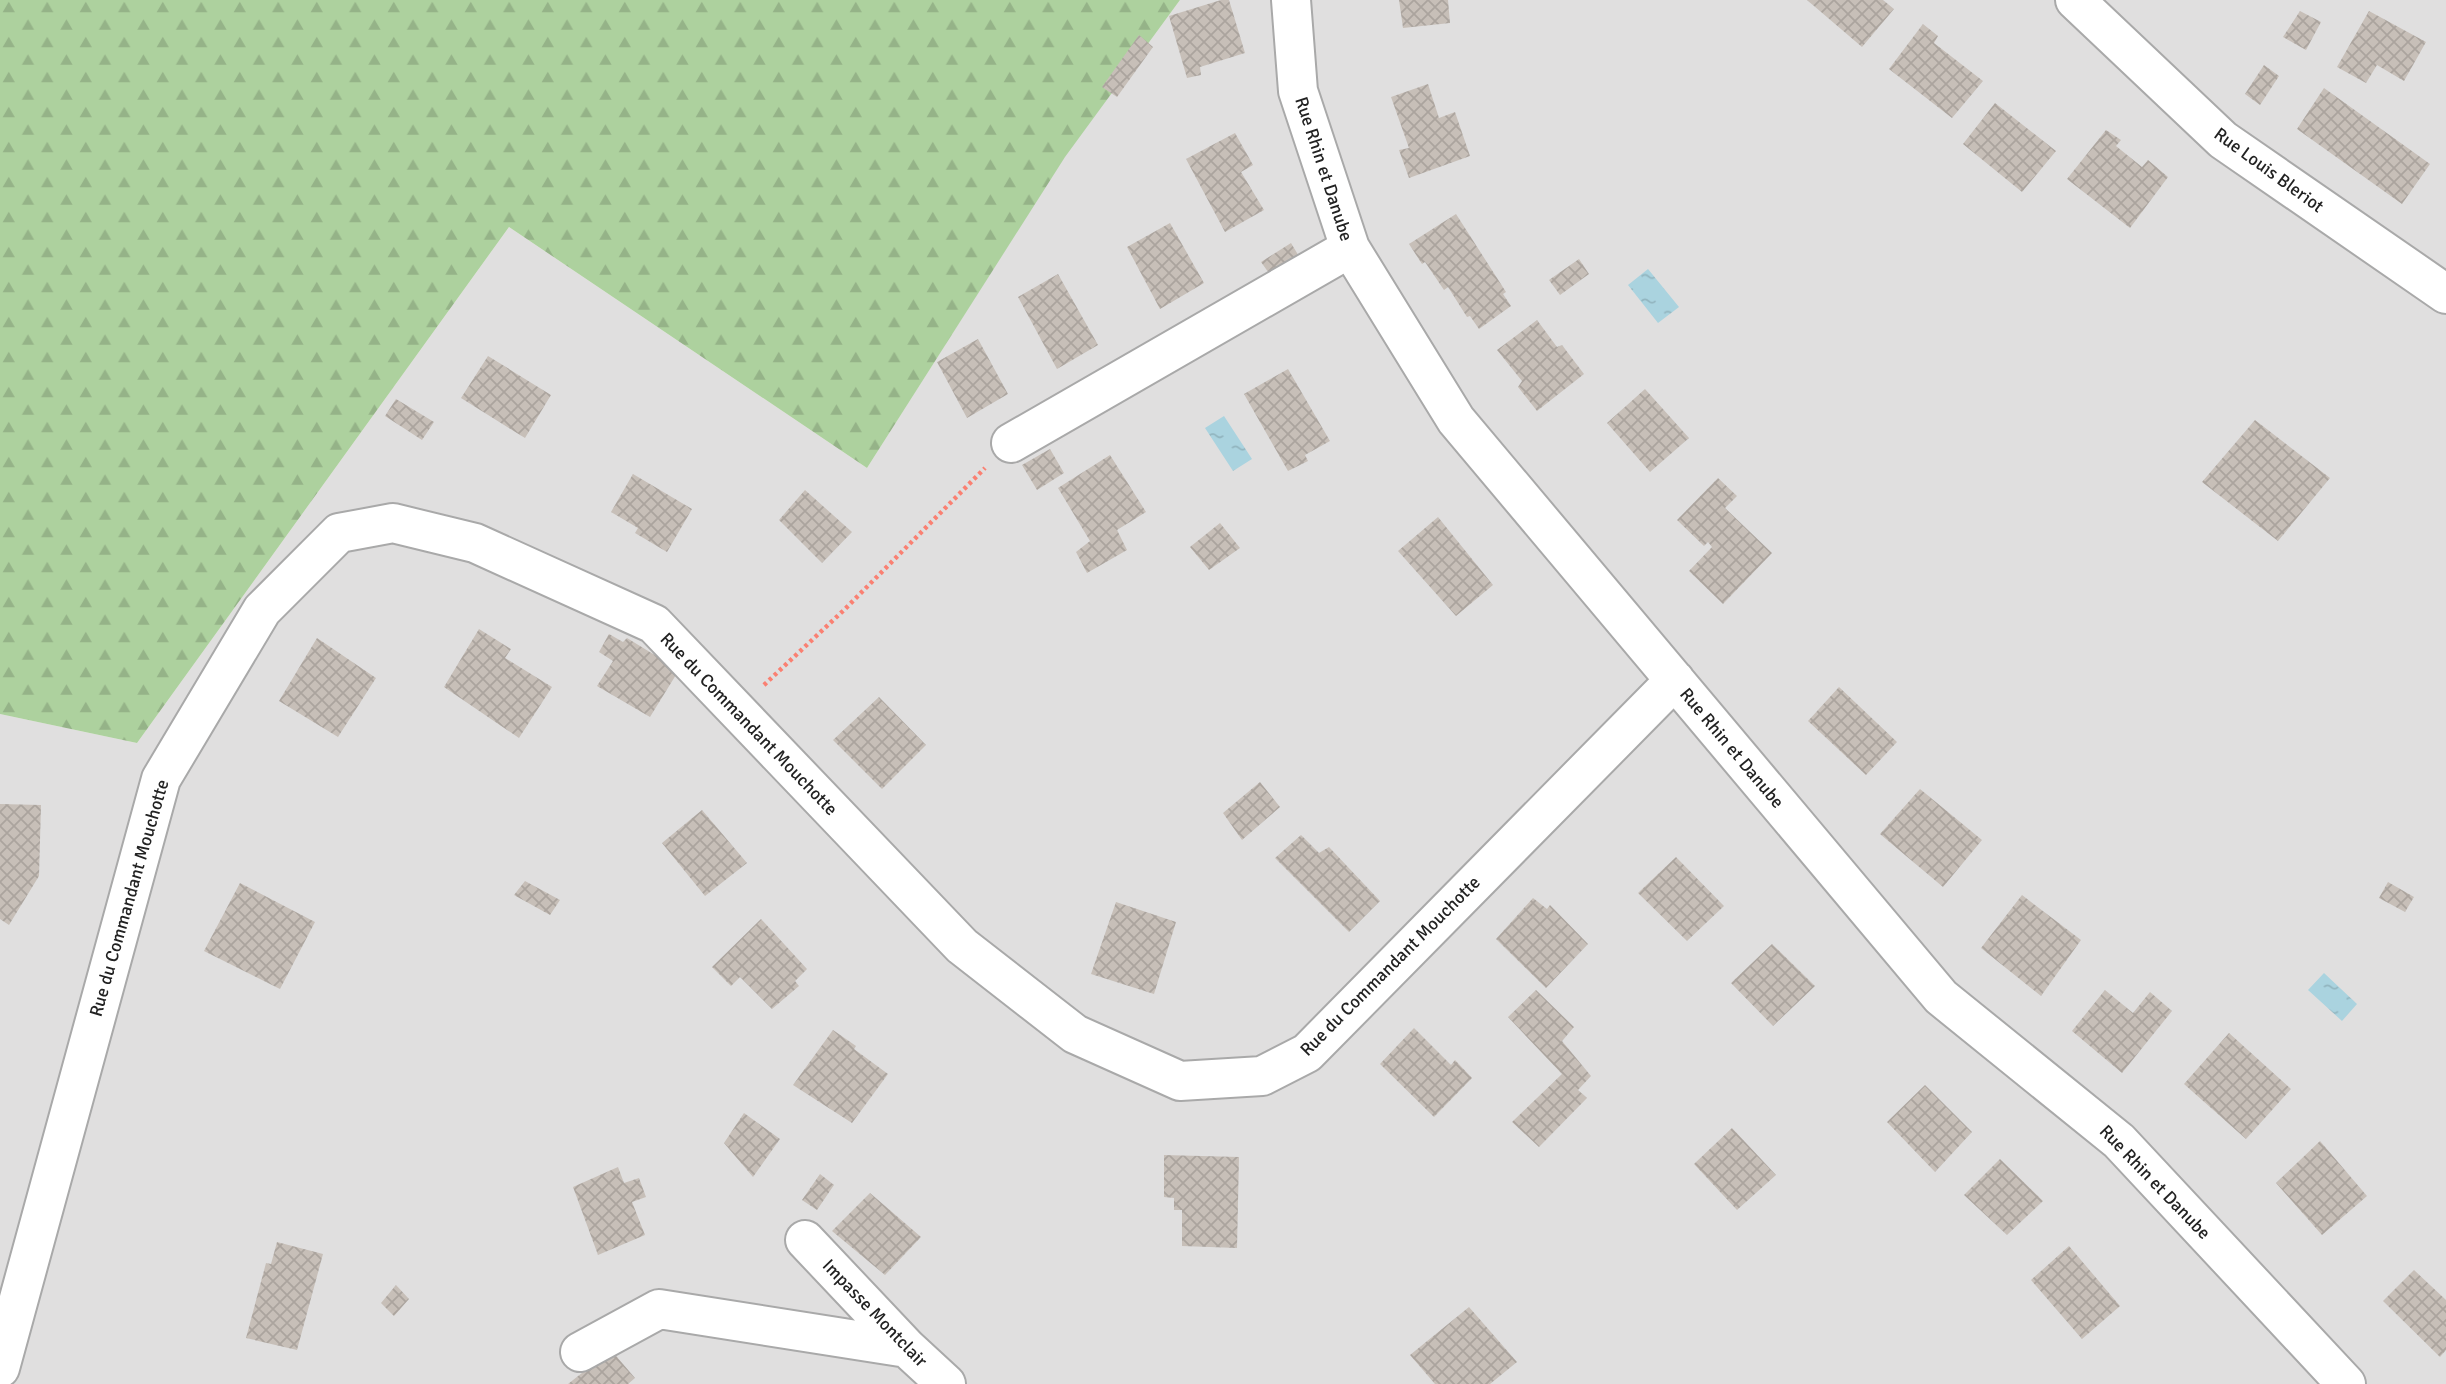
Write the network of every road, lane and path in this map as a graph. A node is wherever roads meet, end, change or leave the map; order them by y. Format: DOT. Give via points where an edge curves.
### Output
graph roads {
  1 [pos="1291,0"];
  2 [pos="2075,0"];
  3 [pos="1350,248"];
  4 [pos="2446,294"];
  5 [pos="1011,443"];
  6 [pos="1675,680"];
  7 [pos="736,710"];
  8 [pos="805,1240"];
  9 [pos="907,1348"];
  10 [pos="580,1352"];
  11 [pos="0,1368"];
  12 [pos="946,1384"];
  13 [pos="2346,1384"];
  1 -- 3 [label="street, Rue Rhin et Danube" via="1298,92"];
  2 -- 4 [label="street, Rue Louis Bleriot" via="2223,140"];
  3 -- 5 [label="street"];
  3 -- 6 [label="street, Rue Rhin et Danube" via="1455,420"];
  5 -- 7 [label="path"];
  6 -- 7 [label="street, Rue du Commandant Mouchotte" via="1307,1053 1262,1076 1180,1081 1075,1034 962,946"];
  6 -- 13 [label="street, Rue Rhin et Danube" via="1941,997 2119,1141"];
  7 -- 11 [label="street, Rue du Commandant Mouchotte" via="654,624 475,543 393,523 340,533 262,610 160,779"];
  8 -- 9 [label="street, Impasse Montclair"];
  9 -- 10 [label="street" via="659,1309"];
  9 -- 12 [label="street, Impasse Montclair"];
}
